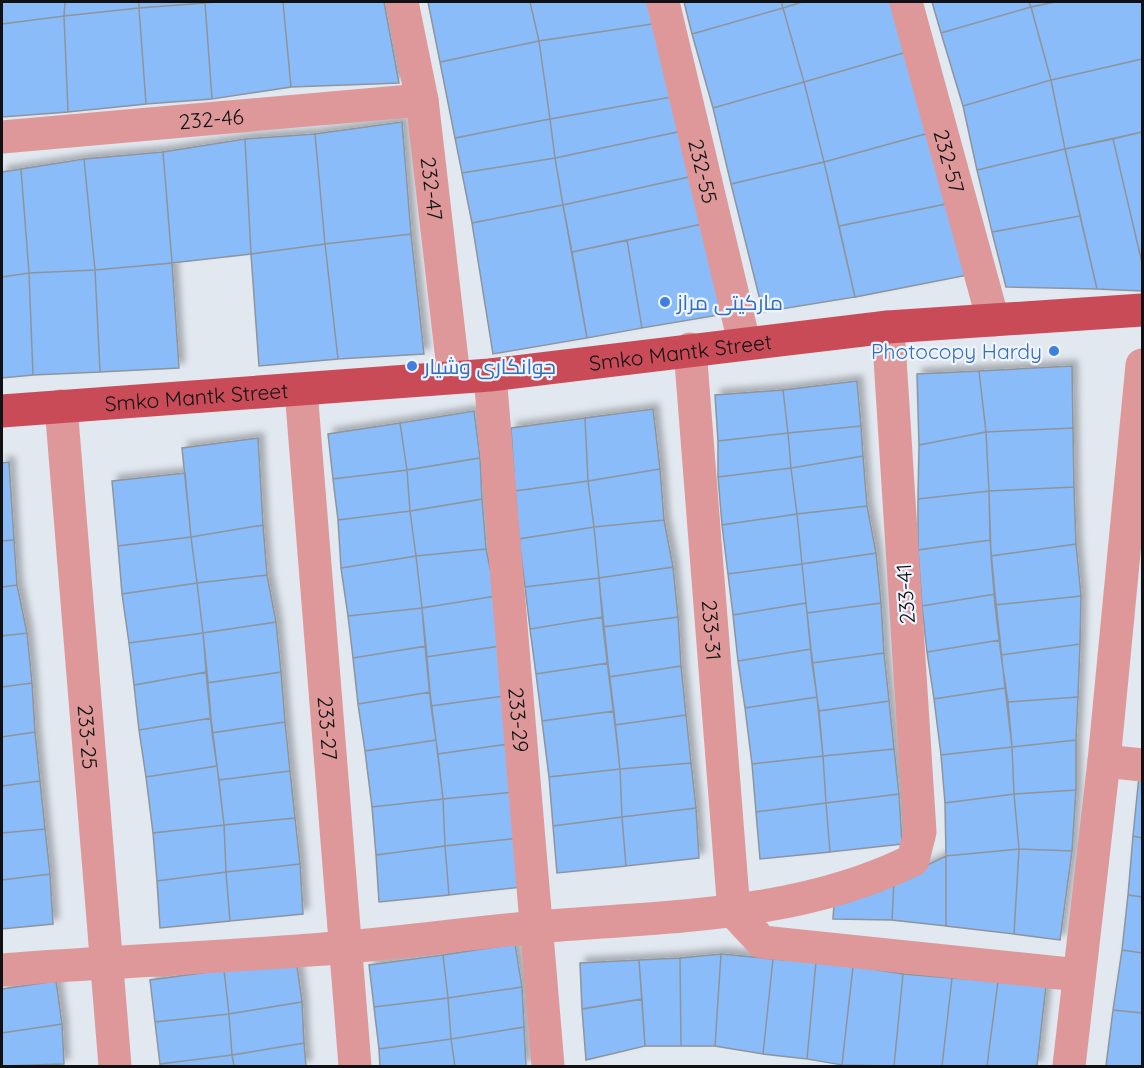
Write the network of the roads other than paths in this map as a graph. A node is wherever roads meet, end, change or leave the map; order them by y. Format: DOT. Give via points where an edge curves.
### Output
graph roads {
  1 [pos="402,2"];
  2 [pos="663,2"];
  3 [pos="906,2"];
  4 [pos="422,100"];
  5 [pos="2,137"];
  6 [pos="1143,310"];
  7 [pos="993,320"];
  8 [pos="888,327"];
  9 [pos="744,342"];
  10 [pos="690,348"];
  11 [pos="1143,365"];
  12 [pos="490,375"];
  13 [pos="454,377"];
  14 [pos="301,390"];
  15 [pos="61,406"];
  16 [pos="2,411"];
  17 [pos="1104,761"];
  18 [pos="1143,765"];
  19 [pos="734,912"];
  20 [pos="536,927"];
  21 [pos="346,947"];
  22 [pos="107,962"];
  23 [pos="2,970"];
  24 [pos="1079,975"];
  25 [pos="115,1066"];
  26 [pos="355,1066"];
  27 [pos="548,1066"];
  28 [pos="1069,1066"];
  1 -- 4 [label="street, 232-47"];
  2 -- 9 [label="street, 232-55"];
  3 -- 7 [label="street, 232-57"];
  4 -- 5 [label="street, 232-46"];
  4 -- 13 [label="street, 232-47"];
  6 -- 7 [label="main road, Smko Mantk Street"];
  7 -- 8 [label="main road, Smko Mantk Street"];
  8 -- 9 [label="main road, Smko Mantk Street"];
  8 -- 19 [label="street, 233-41" via="920,832 912,860 890,871 835,890"];
  9 -- 10 [label="main road, Smko Mantk Street"];
  10 -- 12 [label="main road, Smko Mantk Street"];
  10 -- 19 [label="street, 233-31"];
  11 -- 17 [label="street"];
  12 -- 13 [label="main road, Smko Mantk Street"];
  12 -- 20 [label="street, 233-29"];
  13 -- 14 [label="main road, Smko Mantk Street"];
  14 -- 15 [label="main road, Smko Mantk Street"];
  14 -- 21 [label="street, 233-27"];
  15 -- 16 [label="main road, Smko Mantk Street"];
  15 -- 22 [label="street, 233-25"];
  17 -- 18 [label="street"];
  17 -- 24 [label="street"];
  19 -- 20 [label="street"];
  19 -- 24 [label="street" via="762,942"];
  20 -- 21 [label="street"];
  20 -- 27 [label="street, 233-29"];
  21 -- 22 [label="street"];
  21 -- 26 [label="street, 233-27"];
  22 -- 23 [label="street"];
  22 -- 25 [label="street, 233-25"];
  24 -- 28 [label="street"];
}
